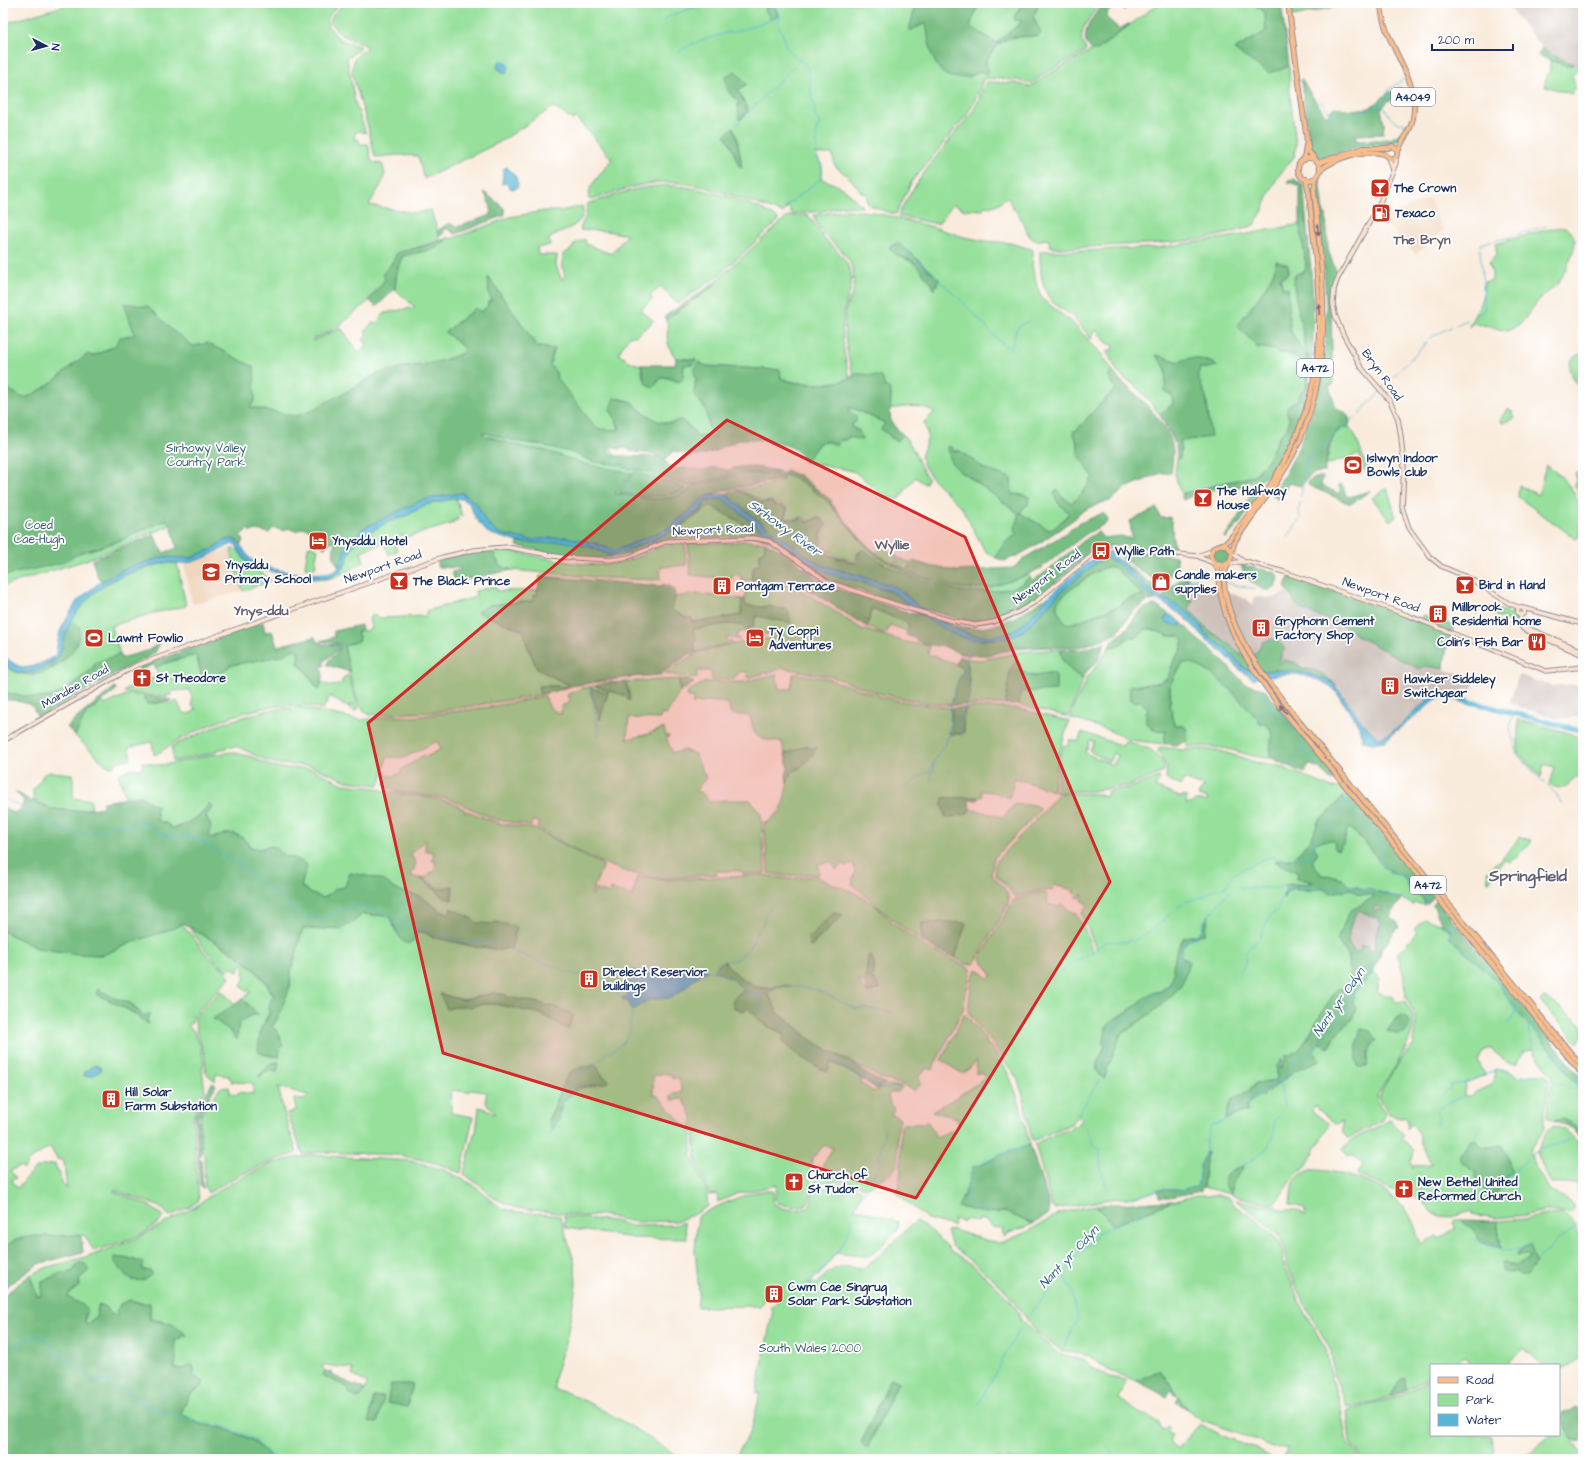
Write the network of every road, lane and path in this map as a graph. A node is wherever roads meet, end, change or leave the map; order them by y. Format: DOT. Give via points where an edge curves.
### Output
graph roads {
  1 [pos="1288,3"];
  2 [pos="1381,3"];
  3 [pos="1307,141"];
  4 [pos="1403,141"];
  5 [pos="1389,147"];
  6 [pos="1397,155"];
  7 [pos="1388,157"];
  8 [pos="1304,160"];
  9 [pos="1317,162"];
  10 [pos="1320,170"];
  11 [pos="1393,170"];
  12 [pos="1316,177"];
  13 [pos="1306,179"];
  14 [pos="1221,545"];
  15 [pos="1211,551"];
  16 [pos="1232,552"];
  17 [pos="1197,556"];
  18 [pos="1244,562"];
  19 [pos="1214,564"];
  20 [pos="1228,564"];
  21 [pos="1510,604"];
  22 [pos="1522,608"];
  23 [pos="1533,611"];
  24 [pos="1521,614"];
  25 [pos="1521,622"];
  26 [pos="1583,624"];
  27 [pos="1583,650"];
  28 [pos="1583,655"];
  29 [pos="160,656"];
  30 [pos="1583,667"];
  31 [pos="3,741"];
  32 [pos="1583,1068"];
  33 [pos="1583,1075"];
  1 -- 3 [label="main road"];
  2 -- 4 [label="main road, A4049" via="1386,32 1412,89 1413,118"];
  3 -- 8 [label="main road"];
  3 -- 9 [label="main road" via="1309,152"];
  4 -- 5 [label="main road"];
  4 -- 6 [label="main road, A4049"];
  5 -- 6 [label="main road" via="1395,148"];
  5 -- 7 [label="main road"];
  5 -- 9 [label="main road" via="1363,148"];
  6 -- 7 [label="main road"];
  6 -- 11 [label="main road, Bryn Road"];
  7 -- 10 [label="main road" via="1376,153 1358,154"];
  7 -- 11 [label="main road"];
  8 -- 9 [label="main road" via="1310,158"];
  8 -- 13 [label="main road" via="1299,171"];
  9 -- 10 [label="main road"];
  10 -- 12 [label="main road"];
  11 -- 21 [label="main road, Bryn Road" via="1378,207 1337,280 1333,294 1336,315 1353,355 1366,374 1387,396 1396,414 1404,468 1402,507 1409,528 1430,557 1441,566 1471,579"];
  12 -- 13 [label="main road"];
  12 -- 16 [label="main road, A472, one-way" via="1314,190 1324,321 1318,384 1305,427 1294,452 1283,473 1235,541"];
  14 -- 13 [label="main road, A472, one-way" via="1232,536 1280,469 1298,432 1312,388 1318,348 1319,313"];
  14 -- 15 [label="main road"];
  14 -- 16 [label="main road"];
  15 -- 17 [label="main road, Newport Road"];
  15 -- 19 [label="main road" via="1210,556"];
  16 -- 18 [label="main road, Newport Road"];
  16 -- 20 [label="main road"];
  17 -- 19 [label="main road, Newport Road"];
  17 -- 29 [label="main road, Newport Road" via="1109,548 1085,560 1034,602 1006,618 976,625 910,609 828,582 769,541 762,539 676,540 656,545 629,557 610,560 560,558 518,548 498,547 447,555"];
  18 -- 20 [label="main road, Newport Road"];
  18 -- 30 [label="main road, Newport Road" via="1273,568 1364,599 1546,671"];
  19 -- 20 [label="main road"];
  33 -- 19 [label="main road, A472, one-way" via="1272,696 1254,671 1233,632 1226,615"];
  20 -- 32 [label="main road, A472" via="1224,572 1228,607 1241,639 1260,671"];
  21 -- 22 [label="main road, Bryn Road"];
  21 -- 24 [label="main road, Bryn Road"];
  22 -- 23 [label="main road, Bryn Road"];
  22 -- 24 [label="main road"];
  22 -- 24 [label="main road" via="1518,610"];
  23 -- 24 [label="main road"];
  23 -- 26 [label="main road, Bryn Road"];
  24 -- 25 [label="main road"];
  25 -- 27 [label="main road" via="1526,627"];
  25 -- 28 [label="main road" via="1523,629"];
  29 -- 31 [label="main road, Maindee Road" via="120,673"];
}
